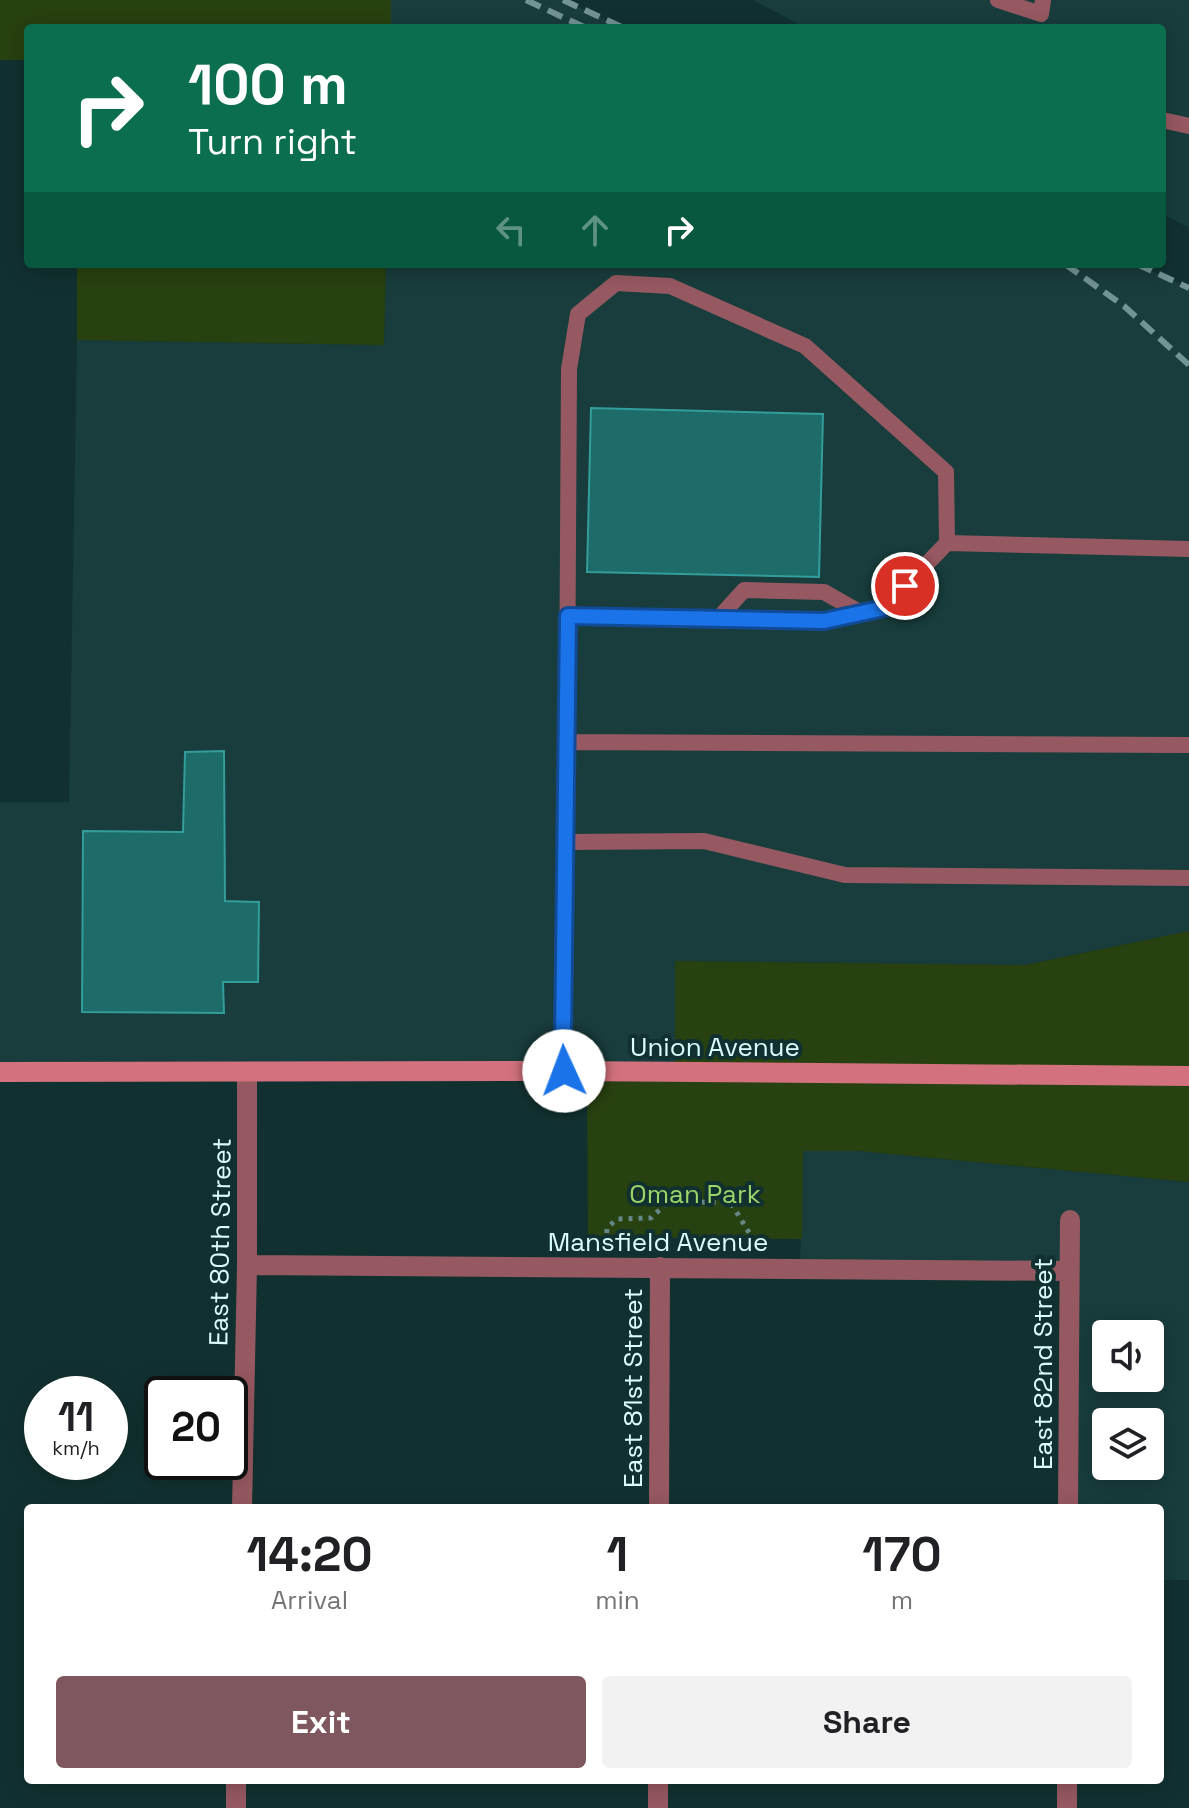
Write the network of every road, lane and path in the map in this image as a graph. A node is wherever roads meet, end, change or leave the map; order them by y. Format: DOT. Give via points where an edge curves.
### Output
graph roads {
  1 [pos="998,0"];
  2 [pos="1041,14"];
  3 [pos="1166,121"];
  4 [pos="1189,126"];
  5 [pos="947,543"];
  6 [pos="1189,549"];
  7 [pos="861,613"];
  8 [pos="568,616"];
  9 [pos="717,620"];
  10 [pos="567,742"];
  11 [pos="1189,745"];
  12 [pos="566,842"];
  13 [pos="1189,878"];
  14 [pos="564,1071"];
  15 [pos="0,1072"];
  16 [pos="247,1073"];
  17 [pos="1189,1076"];
  18 [pos="1070,1220"];
  19 [pos="606,1244"];
  20 [pos="756,1246"];
  21 [pos="247,1265"];
  22 [pos="660,1267"];
  23 [pos="1069,1271"];
  24 [pos="242,1504"];
  25 [pos="659,1504"];
  26 [pos="1068,1504"];
  27 [pos="236,1784"];
  28 [pos="658,1784"];
  29 [pos="1067,1784"];
  30 [pos="236,1808"];
  31 [pos="658,1808"];
  32 [pos="1067,1808"];
  1 -- 2 [label="lane"];
  3 -- 4 [label="lane"];
  5 -- 6 [label="lane"];
  5 -- 7 [label="lane" via="884,608"];
  5 -- 8 [label="lane" via="946,472 805,346 670,286 616,283 578,314 569,369"];
  7 -- 9 [label="lane" via="824,621"];
  7 -- 9 [label="lane" via="824,592 744,590"];
  8 -- 9 [label="lane"];
  8 -- 10 [label="lane"];
  10 -- 11 [label="lane"];
  10 -- 12 [label="lane"];
  12 -- 13 [label="lane" via="704,841 845,875"];
  12 -- 14 [label="lane"];
  14 -- 16 [label="main road, Union Avenue"];
  14 -- 17 [label="main road, Union Avenue"];
  15 -- 16 [label="main road, Union Avenue"];
  16 -- 21 [label="street, East 80th Street"];
  18 -- 23 [label="street, East 82nd Street"];
  19 -- 20 [label="path" via="607,1228 617,1219 651,1218 669,1201 731,1203"];
  21 -- 22 [label="street, Mansfield Avenue"];
  21 -- 24 [label="street, East 80th Street"];
  22 -- 23 [label="street, Mansfield Avenue"];
  22 -- 25 [label="street, East 81st Street"];
  23 -- 26 [label="street, East 82nd Street"];
  27 -- 30 [label="street"];
  28 -- 31 [label="street"];
  29 -- 32 [label="street"];
}
